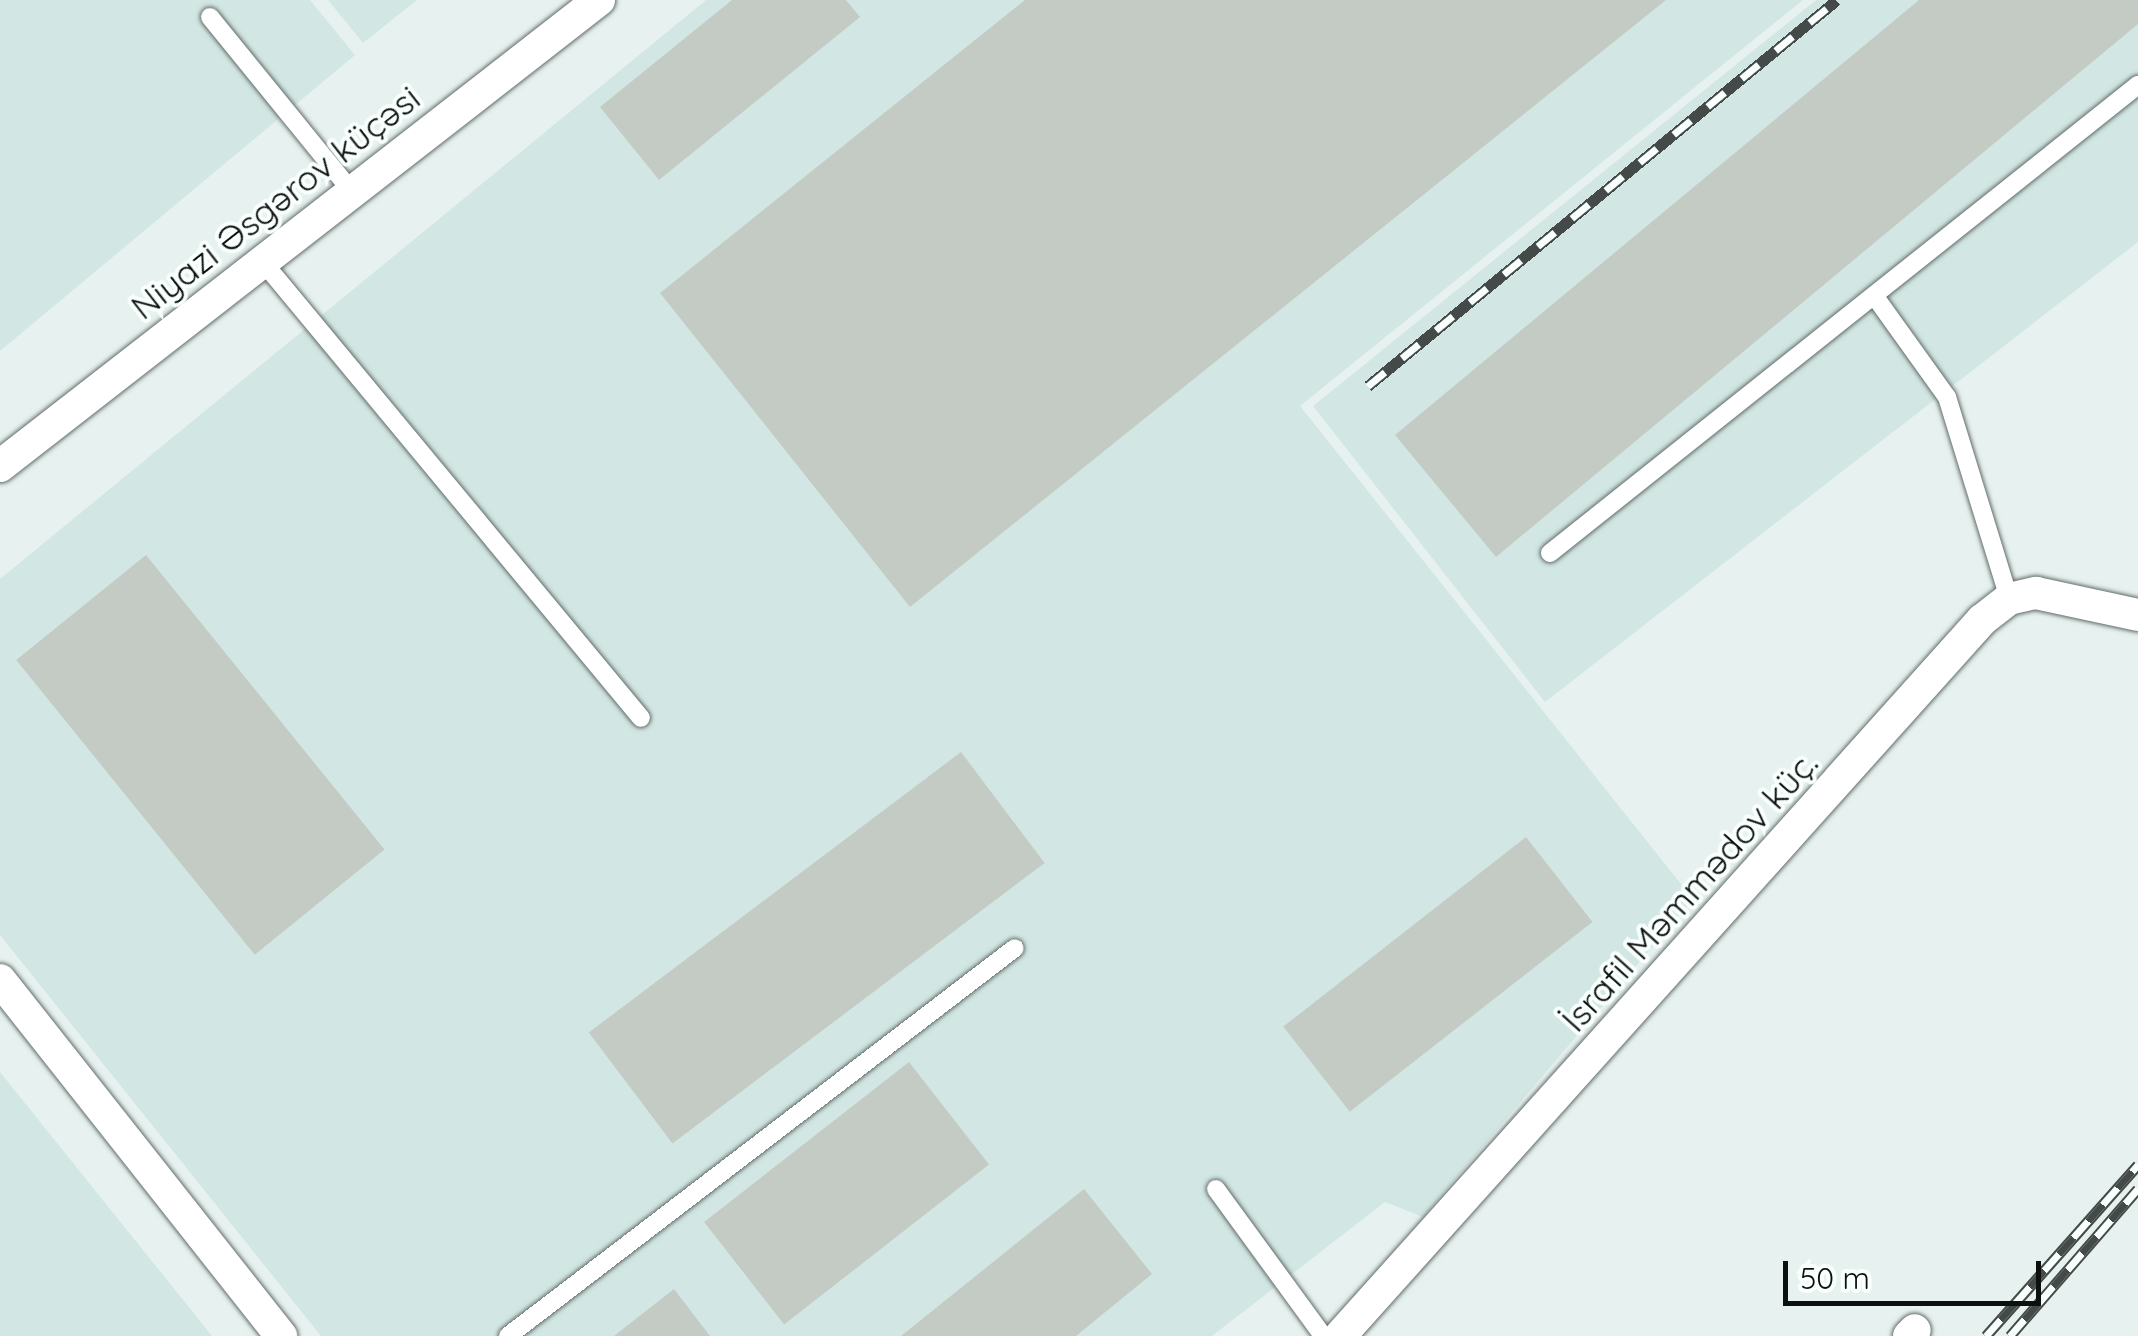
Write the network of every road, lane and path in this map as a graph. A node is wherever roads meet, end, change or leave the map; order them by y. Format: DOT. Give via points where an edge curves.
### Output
graph roads {
  1 [pos="599,0"];
  2 [pos="210,18"];
  3 [pos="2138,85"];
  4 [pos="352,192"];
  5 [pos="264,262"];
  6 [pos="1876,298"];
  7 [pos="0,466"];
  8 [pos="1550,553"];
  9 [pos="2009,598"];
  10 [pos="2138,614"];
  11 [pos="641,718"];
  12 [pos="1015,948"];
  13 [pos="0,980"];
  14 [pos="1216,1189"];
  15 [pos="282,1336"];
  16 [pos="508,1336"];
  17 [pos="1322,1336"];
  18 [pos="1340,1336"];
  1 -- 4 [label="street, Niyazi Əsgərov küçəsi"];
  2 -- 4 [label="lane"];
  3 -- 6 [label="lane"];
  4 -- 5 [label="street, Niyazi Əsgərov küçəsi"];
  5 -- 7 [label="street, Niyazi Əsgərov küçəsi"];
  5 -- 11 [label="lane"];
  6 -- 8 [label="lane"];
  6 -- 9 [label="lane" via="1948,397"];
  9 -- 10 [label="street" via="2067,597"];
  9 -- 18 [label="street, İsrafil Məmmədov küç."];
  12 -- 16 [label="lane"];
  13 -- 15 [label="street"];
  14 -- 17 [label="lane"];
}
